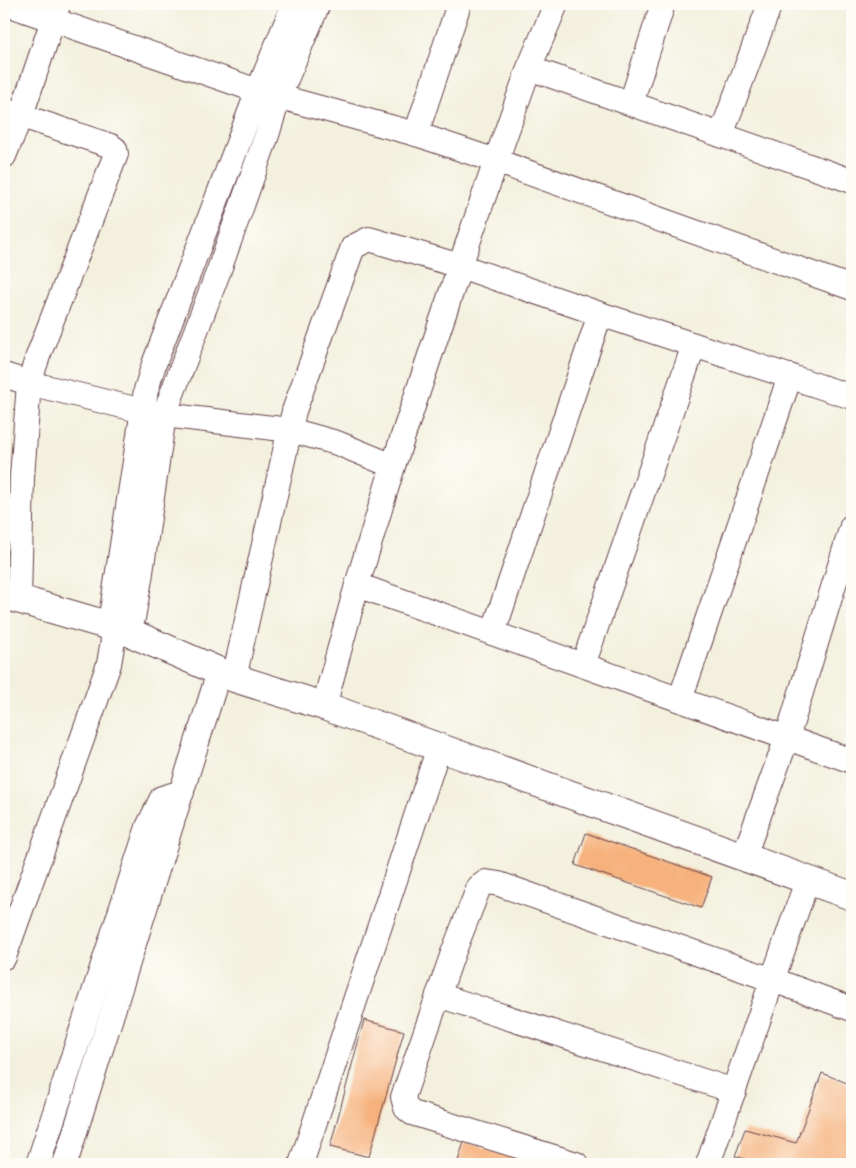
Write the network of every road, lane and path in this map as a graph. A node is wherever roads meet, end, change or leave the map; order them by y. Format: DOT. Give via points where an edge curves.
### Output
graph roads {
  1 [pos="7,4"];
  2 [pos="294,4"];
  3 [pos="318,4"];
  4 [pos="459,4"];
  5 [pos="556,4"];
  6 [pos="663,4"];
  7 [pos="770,4"];
  8 [pos="55,11"];
  9 [pos="530,68"];
  10 [pos="268,94"];
  11 [pos="631,103"];
  12 [pos="12,113"];
  13 [pos="416,134"];
  14 [pos="721,135"];
  15 [pos="4,156"];
  16 [pos="496,161"];
  17 [pos="852,181"];
  18 [pos="460,266"];
  19 [pos="852,288"];
  20 [pos="600,314"];
  21 [pos="694,345"];
  22 [pos="4,375"];
  23 [pos="790,376"];
  24 [pos="29,383"];
  25 [pos="852,397"];
  26 [pos="153,413"];
  27 [pos="290,430"];
  28 [pos="393,466"];
  29 [pos="13,474"];
  30 [pos="852,526"];
  31 [pos="357,585"];
  32 [pos="11,597"];
  33 [pos="116,632"];
  34 [pos="493,633"];
  35 [pos="582,665"];
  36 [pos="227,675"];
  37 [pos="680,700"];
  38 [pos="324,706"];
  39 [pos="786,738"];
  40 [pos="439,747"];
  41 [pos="852,761"];
  42 [pos="182,792"];
  43 [pos="744,856"];
  44 [pos="807,881"];
  45 [pos="852,896"];
  46 [pos="4,957"];
  47 [pos="773,980"];
  48 [pos="438,995"];
  49 [pos="852,1009"];
  50 [pos="734,1091"];
  51 [pos="38,1164"];
  52 [pos="64,1164"];
  53 [pos="301,1164"];
  54 [pos="576,1164"];
  55 [pos="708,1164"];
  1 -- 8 [label="street"];
  2 -- 10 [label="street"];
  3 -- 10 [label="street"];
  4 -- 13 [label="street"];
  5 -- 9 [label="street"];
  6 -- 11 [label="street"];
  7 -- 14 [label="street"];
  8 -- 10 [label="street"];
  8 -- 12 [label="street"];
  9 -- 11 [label="street"];
  9 -- 16 [label="street"];
  10 -- 13 [label="street"];
  10 -- 26 [label="street" via="154,364 146,390"];
  11 -- 14 [label="street"];
  12 -- 15 [label="street"];
  12 -- 24 [label="street" via="111,146 116,154"];
  13 -- 16 [label="street"];
  14 -- 17 [label="street"];
  16 -- 18 [label="street"];
  16 -- 19 [label="street"];
  18 -- 20 [label="street"];
  18 -- 27 [label="street" via="369,240 353,247"];
  18 -- 28 [label="street"];
  20 -- 21 [label="street"];
  20 -- 34 [label="street"];
  21 -- 23 [label="street"];
  21 -- 35 [label="street"];
  22 -- 24 [label="street"];
  23 -- 25 [label="street"];
  23 -- 37 [label="street"];
  24 -- 26 [label="street"];
  24 -- 29 [label="street"];
  26 -- 27 [label="street"];
  26 -- 33 [label="street" via="140,580 133,618"];
  27 -- 28 [label="street" via="337,443"];
  27 -- 36 [label="street"];
  28 -- 31 [label="street"];
  29 -- 32 [label="street"];
  30 -- 39 [label="street"];
  31 -- 34 [label="street"];
  31 -- 38 [label="street"];
  32 -- 33 [label="street"];
  33 -- 36 [label="street"];
  33 -- 46 [label="street" via="109,664"];
  34 -- 35 [label="street"];
  35 -- 37 [label="street"];
  36 -- 38 [label="street"];
  36 -- 42 [label="street"];
  37 -- 39 [label="street"];
  38 -- 40 [label="street"];
  39 -- 41 [label="street"];
  39 -- 43 [label="street"];
  40 -- 43 [label="street"];
  40 -- 53 [label="street"];
  42 -- 51 [label="street" via="162,798 148,827"];
  42 -- 52 [label="street"];
  43 -- 44 [label="street"];
  44 -- 45 [label="street"];
  44 -- 47 [label="street"];
  47 -- 48 [label="street" via="486,882 479,887"];
  47 -- 49 [label="street"];
  47 -- 50 [label="street"];
  48 -- 50 [label="street"];
  48 -- 54 [label="street" via="403,1097 406,1108 412,1113"];
  50 -- 55 [label="street"];
}
